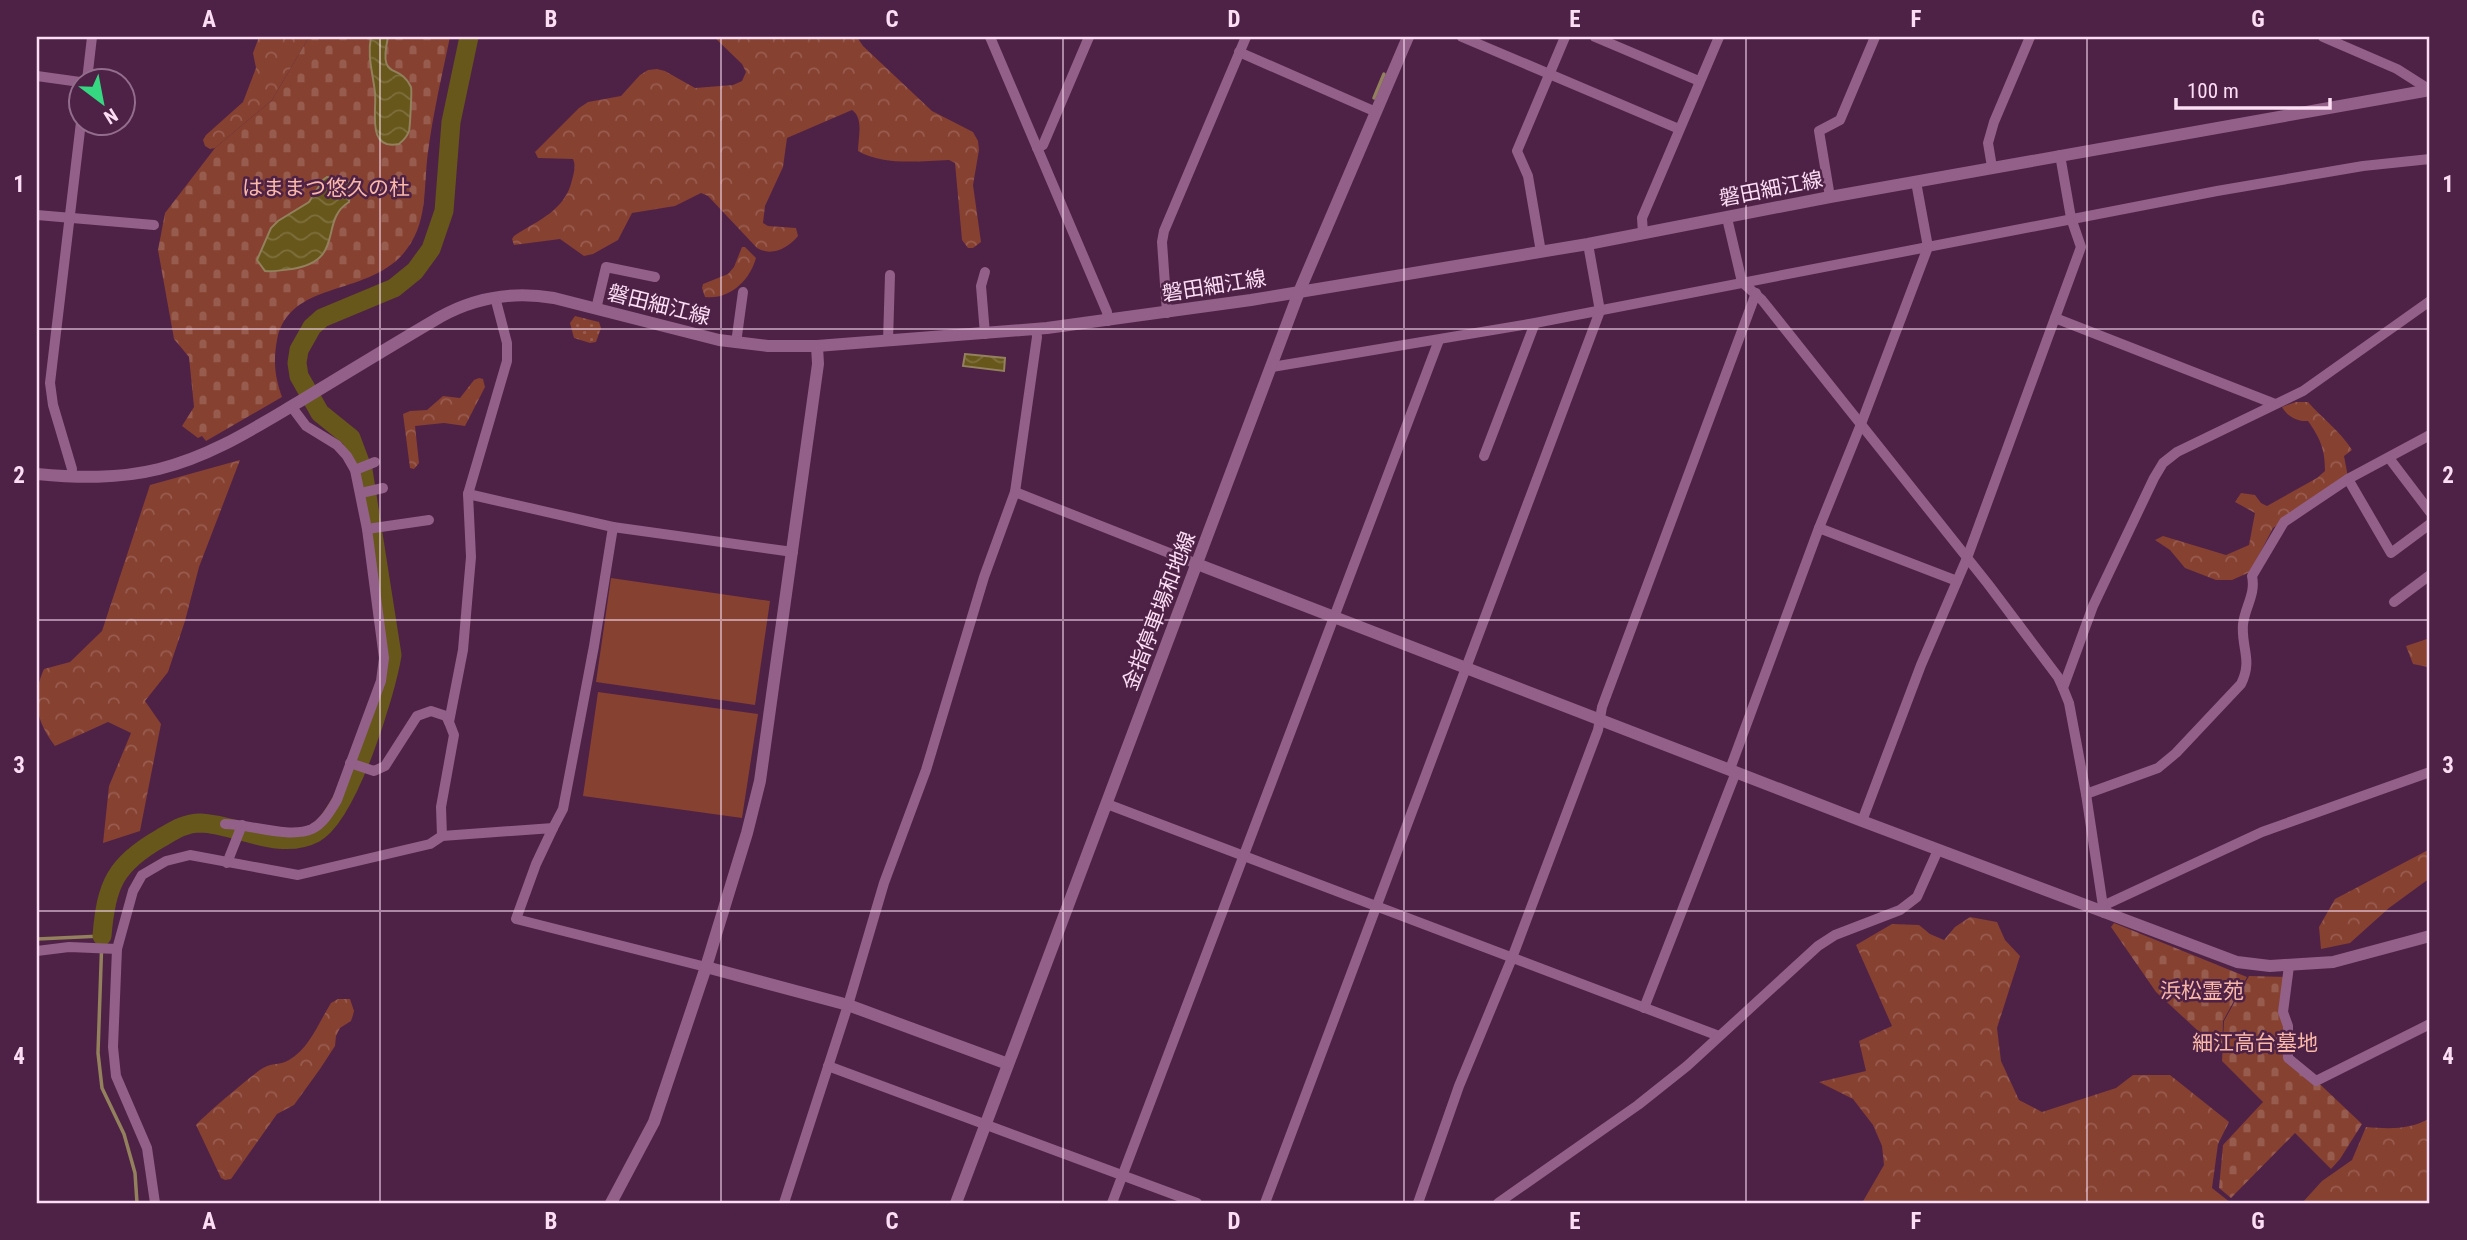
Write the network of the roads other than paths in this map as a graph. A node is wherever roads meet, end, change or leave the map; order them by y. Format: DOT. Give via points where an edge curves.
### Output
graph roads {
  1 [pos="92,37"];
  2 [pos="990,37"];
  3 [pos="1090,37"];
  4 [pos="1246,37"];
  5 [pos="1406,37"];
  6 [pos="1462,37"];
  7 [pos="1565,37"];
  8 [pos="1595,37"];
  9 [pos="1719,37"];
  10 [pos="1875,37"];
  11 [pos="2030,37"];
  12 [pos="2323,37"];
  13 [pos="2340,40"];
  14 [pos="1239,52"];
  15 [pos="89,66"];
  16 [pos="1548,74"];
  17 [pos="37,76"];
  18 [pos="66,80"];
  19 [pos="1699,81"];
  20 [pos="2430,90"];
  21 [pos="1376,112"];
  22 [pos="1679,129"];
  23 [pos="79,136"];
  24 [pos="1037,148"];
  25 [pos="2060,155"];
  26 [pos="2430,159"];
  27 [pos="1992,167"];
  28 [pos="1916,182"];
  29 [pos="1830,197"];
  30 [pos="37,215"];
  31 [pos="69,218"];
  32 [pos="1727,218"];
  33 [pos="2071,218"];
  34 [pos="153,225"];
  35 [pos="1643,233"];
  36 [pos="1588,244"];
  37 [pos="1928,247"];
  38 [pos="1541,252"];
  39 [pos="985,272"];
  40 [pos="890,275"];
  41 [pos="655,276"];
  42 [pos="1742,282"];
  43 [pos="743,292"];
  44 [pos="1299,292"];
  45 [pos="1756,293"];
  46 [pos="495,297"];
  47 [pos="2430,301"];
  48 [pos="596,309"];
  49 [pos="1600,310"];
  50 [pos="1167,313"];
  51 [pos="2055,318"];
  52 [pos="1108,321"];
  53 [pos="1535,323"];
  54 [pos="1037,329"];
  55 [pos="985,334"];
  56 [pos="1439,340"];
  57 [pos="888,341"];
  58 [pos="736,343"];
  59 [pos="817,346"];
  60 [pos="1272,367"];
  61 [pos="295,404"];
  62 [pos="2275,404"];
  63 [pos="1861,424"];
  64 [pos="2430,435"];
  65 [pos="1484,456"];
  66 [pos="2389,458"];
  67 [pos="375,462"];
  68 [pos="355,470"];
  69 [pos="37,474"];
  70 [pos="71,477"];
  71 [pos="2348,480"];
  72 [pos="383,488"];
  73 [pos="361,492"];
  74 [pos="1015,492"];
  75 [pos="468,494"];
  76 [pos="2430,512"];
  77 [pos="429,520"];
  78 [pos="2430,524"];
  79 [pos="613,527"];
  80 [pos="1819,528"];
  81 [pos="367,529"];
  82 [pos="793,552"];
  83 [pos="1967,558"];
  84 [pos="1197,564"];
  85 [pos="2430,575"];
  86 [pos="1957,581"];
  87 [pos="2394,602"];
  88 [pos="1334,617"];
  89 [pos="1464,667"];
  90 [pos="2063,688"];
  91 [pos="1599,718"];
  92 [pos="449,722"];
  93 [pos="352,764"];
  94 [pos="1733,770"];
  95 [pos="2430,772"];
  96 [pos="2086,794"];
  97 [pos="1107,804"];
  98 [pos="1862,821"];
  99 [pos="225,824"];
  100 [pos="242,825"];
  101 [pos="553,828"];
  102 [pos="442,836"];
  103 [pos="1938,850"];
  104 [pos="1244,855"];
  105 [pos="227,863"];
  106 [pos="1377,906"];
  107 [pos="2104,913"];
  108 [pos="2430,936"];
  109 [pos="117,949"];
  110 [pos="37,951"];
  111 [pos="1512,958"];
  112 [pos="2290,966"];
  113 [pos="706,967"];
  114 [pos="848,1005"];
  115 [pos="1644,1008"];
  116 [pos="2430,1024"];
  117 [pos="1719,1036"];
  118 [pos="1008,1064"];
  119 [pos="828,1066"];
  120 [pos="986,1124"];
  121 [pos="1123,1174"];
  122 [pos="155,1203"];
  123 [pos="611,1203"];
  124 [pos="784,1203"];
  125 [pos="956,1203"];
  126 [pos="1112,1203"];
  127 [pos="1197,1203"];
  128 [pos="1265,1203"];
  129 [pos="1418,1203"];
  130 [pos="1498,1203"];
  1 -- 15 [label="street"];
  2 -- 24 [label="street"];
  3 -- 24 [label="street" via="1043,145"];
  4 -- 14 [label="street"];
  5 -- 21 [label="main road, 金指停車場和地線"];
  6 -- 16 [label="street"];
  7 -- 16 [label="street"];
  8 -- 19 [label="street"];
  9 -- 19 [label="street"];
  10 -- 29 [label="street" via="1840,120 1819,131"];
  11 -- 27 [label="street" via="1994,122 1988,143"];
  12 -- 13 [label="street"];
  13 -- 20 [label="street"];
  14 -- 21 [label="street"];
  14 -- 50 [label="street" via="1164,231"];
  16 -- 22 [label="street"];
  16 -- 38 [label="street" via="1517,151 1528,176"];
  17 -- 18 [label="street"];
  19 -- 22 [label="street"];
  20 -- 25 [label="main road, 磐田細江線"];
  21 -- 44 [label="main road, 金指停車場和地線"];
  22 -- 35 [label="street" via="1642,218"];
  23 -- 31 [label="street"];
  24 -- 52 [label="street"];
  25 -- 27 [label="main road, 磐田細江線"];
  25 -- 33 [label="street"];
  26 -- 33 [label="street" via="2351,168"];
  27 -- 28 [label="main road, 磐田細江線"];
  28 -- 29 [label="main road, 磐田細江線"];
  28 -- 37 [label="street"];
  29 -- 32 [label="main road, 磐田細江線"];
  30 -- 31 [label="street"];
  31 -- 34 [label="street"];
  31 -- 70 [label="street" via="50,383"];
  32 -- 35 [label="main road, 磐田細江線"];
  32 -- 42 [label="street"];
  33 -- 37 [label="street"];
  33 -- 51 [label="street" via="2081,247"];
  35 -- 36 [label="main road, 磐田細江線"];
  36 -- 38 [label="main road, 磐田細江線"];
  36 -- 49 [label="street"];
  37 -- 42 [label="street"];
  37 -- 63 [label="street"];
  38 -- 44 [label="main road, 磐田細江線"];
  39 -- 55 [label="street" via="981,286"];
  40 -- 57 [label="street"];
  41 -- 48 [label="street" via="606,267"];
  42 -- 45 [label="street"];
  42 -- 49 [label="street"];
  43 -- 58 [label="street"];
  44 -- 50 [label="main road, 磐田細江線"];
  44 -- 60 [label="main road, 金指停車場和地線"];
  45 -- 63 [label="street"];
  45 -- 91 [label="street"];
  46 -- 48 [label="main road, 磐田細江線" via="541,296"];
  46 -- 61 [label="main road, 磐田細江線" via="451,310"];
  46 -- 75 [label="street" via="508,361"];
  47 -- 62 [label="street" via="2321,380"];
  48 -- 58 [label="main road, 磐田細江線"];
  49 -- 53 [label="street"];
  49 -- 89 [label="street"];
  50 -- 52 [label="main road, 磐田細江線"];
  51 -- 62 [label="street"];
  51 -- 83 [label="street"];
  52 -- 54 [label="main road, 磐田細江線"];
  53 -- 56 [label="street"];
  53 -- 65 [label="street"];
  54 -- 55 [label="main road, 磐田細江線"];
  54 -- 74 [label="street"];
  55 -- 57 [label="main road, 磐田細江線"];
  56 -- 60 [label="street"];
  56 -- 88 [label="street"];
  57 -- 59 [label="main road, 磐田細江線"];
  58 -- 59 [label="main road, 磐田細江線"];
  59 -- 82 [label="main road"];
  60 -- 84 [label="main road, 金指停車場和地線"];
  61 -- 68 [label="street" via="306,426 337,445"];
  61 -- 70 [label="main road, 磐田細江線" via="220,448 173,466 124,476"];
  62 -- 90 [label="street" via="2163,463 2093,606"];
  63 -- 80 [label="street"];
  63 -- 83 [label="street"];
  64 -- 66 [label="street"];
  66 -- 71 [label="street"];
  66 -- 76 [label="street"];
  67 -- 68 [label="street"];
  68 -- 73 [label="street"];
  69 -- 70 [label="main road, 磐田細江線"];
  71 -- 78 [label="street" via="2391,553"];
  71 -- 96 [label="street" via="2284,522 2252,576 2255,586 2243,624 2248,670 2241,684 2158,768"];
  72 -- 73 [label="street"];
  73 -- 81 [label="street"];
  74 -- 84 [label="street"];
  74 -- 114 [label="street" via="984,577 926,770 884,883"];
  75 -- 79 [label="street"];
  75 -- 92 [label="street" via="471,557 466,626"];
  77 -- 81 [label="street"];
  79 -- 82 [label="street"];
  79 -- 101 [label="street" via="563,808"];
  80 -- 86 [label="street"];
  80 -- 94 [label="street"];
  81 -- 93 [label="street" via="384,658 381,681"];
  82 -- 113 [label="main road" via="760,780"];
  83 -- 86 [label="street"];
  83 -- 90 [label="street"];
  84 -- 88 [label="main road"];
  84 -- 97 [label="main road, 金指停車場和地線"];
  85 -- 87 [label="street"];
  86 -- 98 [label="street"];
  88 -- 89 [label="main road"];
  88 -- 104 [label="street"];
  89 -- 91 [label="main road"];
  89 -- 106 [label="street" via="1463,680"];
  90 -- 96 [label="street"];
  91 -- 94 [label="main road"];
  91 -- 111 [label="street"];
  92 -- 93 [label="street" via="446,716 431,711 417,716 386,766 374,772"];
  92 -- 102 [label="street" via="454,735 441,807"];
  93 -- 100 [label="street" via="337,800 312,829 292,832"];
  94 -- 98 [label="main road"];
  94 -- 115 [label="street"];
  95 -- 107 [label="street" via="2262,832 2107,904"];
  96 -- 107 [label="street"];
  97 -- 104 [label="street"];
  97 -- 118 [label="main road, 金指停車場和地線"];
  98 -- 103 [label="main road"];
  99 -- 100 [label="street"];
  100 -- 105 [label="street"];
  101 -- 102 [label="street"];
  101 -- 113 [label="street" via="516,919"];
  102 -- 105 [label="street" via="430,844 298,875"];
  103 -- 107 [label="main road"];
  103 -- 117 [label="street" via="1917,897 1900,911 1818,946"];
  104 -- 106 [label="street"];
  104 -- 121 [label="street"];
  105 -- 109 [label="street" via="190,855 142,874"];
  106 -- 111 [label="street"];
  106 -- 128 [label="street"];
  107 -- 112 [label="main road" via="2237,962"];
  108 -- 112 [label="main road" via="2333,962"];
  109 -- 110 [label="street"];
  109 -- 122 [label="street" via="113,1047 117,1076 147,1148"];
  111 -- 115 [label="street"];
  111 -- 129 [label="street" via="1459,1086"];
  112 -- 116 [label="street" via="2283,1012 2288,1058 2316,1082"];
  113 -- 114 [label="main road"];
  113 -- 123 [label="main road" via="654,1122"];
  114 -- 118 [label="main road"];
  114 -- 119 [label="street"];
  115 -- 117 [label="street"];
  117 -- 130 [label="street" via="1638,1105"];
  118 -- 120 [label="main road, 金指停車場和地線"];
  119 -- 120 [label="street"];
  119 -- 124 [label="street"];
  120 -- 121 [label="street"];
  120 -- 125 [label="main road, 金指停車場和地線"];
  121 -- 126 [label="street"];
  121 -- 127 [label="street"];
}
